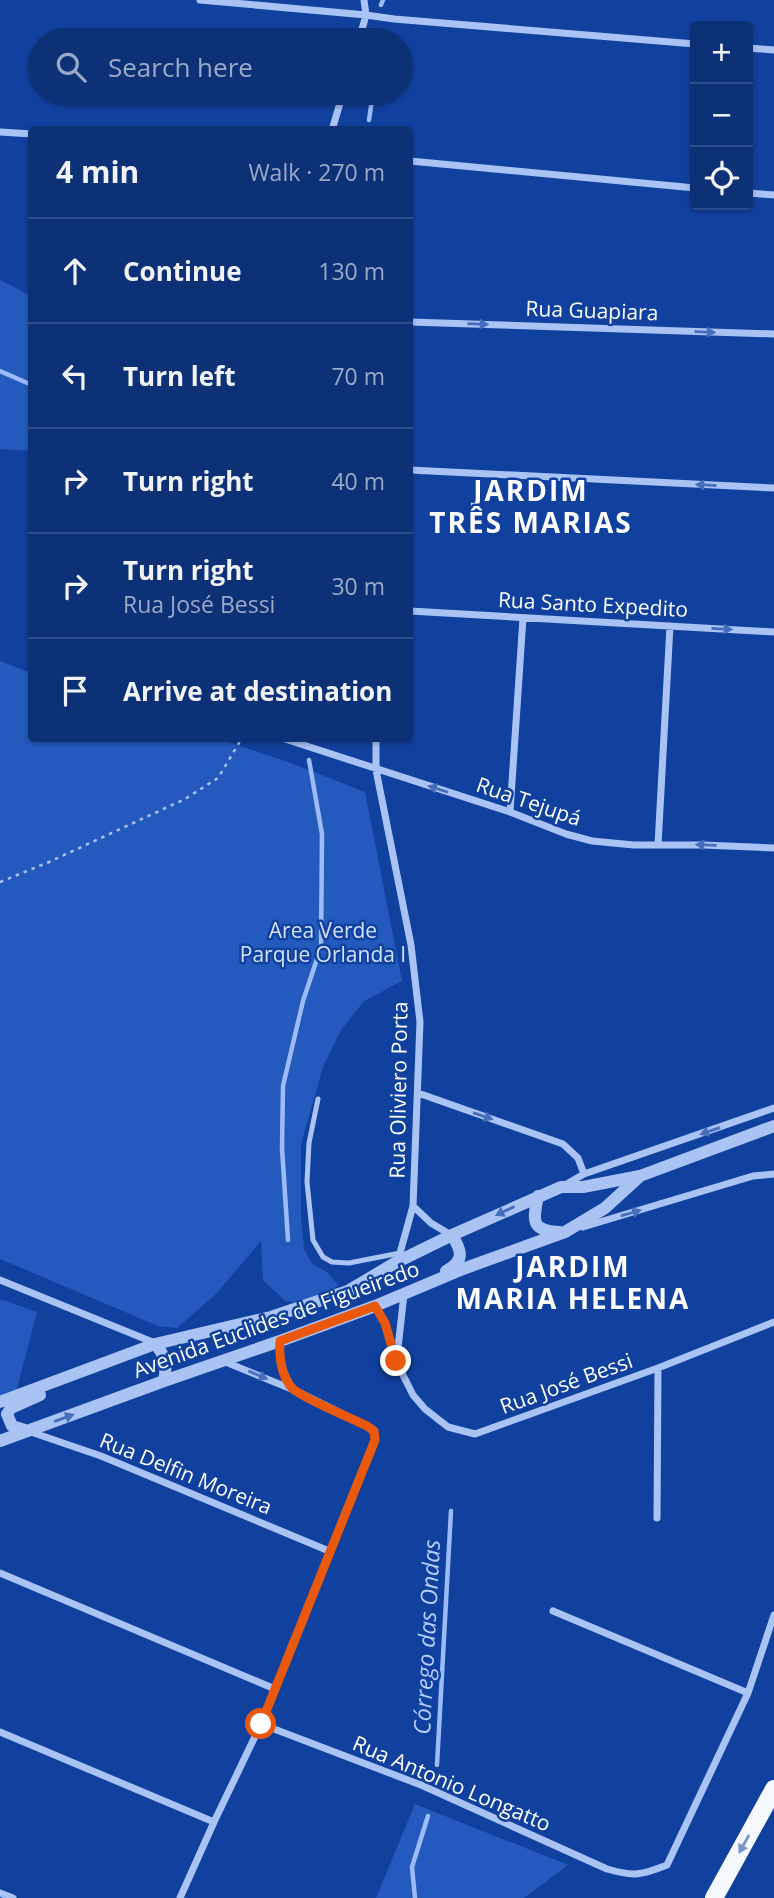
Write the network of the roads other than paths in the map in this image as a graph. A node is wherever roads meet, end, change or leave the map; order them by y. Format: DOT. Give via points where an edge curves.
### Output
graph roads {
  1 [pos="200,0"];
  2 [pos="364,0"];
  3 [pos="366,15"];
  4 [pos="362,28"];
  5 [pos="690,44"];
  6 [pos="753,48"];
  7 [pos="774,50"];
  8 [pos="339,105"];
  9 [pos="333,126"];
  10 [pos="0,132"];
  11 [pos="28,134"];
  12 [pos="413,161"];
  13 [pos="690,188"];
  14 [pos="753,193"];
  15 [pos="774,195"];
  16 [pos="413,322"];
  17 [pos="774,334"];
  18 [pos="413,470"];
  19 [pos="774,488"];
  20 [pos="413,611"];
  21 [pos="523,618"];
  22 [pos="670,626"];
  23 [pos="774,632"];
  24 [pos="294,742"];
  25 [pos="376,742"];
  26 [pos="376,769"];
  27 [pos="510,812"];
  28 [pos="658,845"];
  29 [pos="774,848"];
  30 [pos="418,1093"];
  31 [pos="318,1099"];
  32 [pos="774,1108"];
  33 [pos="774,1126"];
  34 [pos="584,1174"];
  35 [pos="774,1174"];
  36 [pos="640,1176"];
  37 [pos="561,1187"];
  38 [pos="538,1196"];
  39 [pos="413,1206"];
  40 [pos="565,1232"];
  41 [pos="452,1235"];
  42 [pos="397,1258"];
  43 [pos="0,1280"];
  44 [pos="427,1284"];
  45 [pos="404,1294"];
  46 [pos="375,1306"];
  47 [pos="774,1322"];
  48 [pos="280,1341"];
  49 [pos="155,1344"];
  50 [pos="223,1361"];
  51 [pos="396,1361"];
  52 [pos="89,1367"];
  53 [pos="658,1368"];
  54 [pos="164,1381"];
  55 [pos="294,1390"];
  56 [pos="0,1402"];
  57 [pos="27,1431"];
  58 [pos="0,1441"];
  59 [pos="657,1518"];
  60 [pos="329,1551"];
  61 [pos="0,1573"];
  62 [pos="553,1611"];
  63 [pos="774,1615"];
  64 [pos="275,1689"];
  65 [pos="748,1693"];
  66 [pos="261,1724"];
  67 [pos="0,1732"];
  68 [pos="774,1789"];
  69 [pos="214,1822"];
  70 [pos="0,1893"];
  71 [pos="13,1898"];
  72 [pos="180,1898"];
  73 [pos="713,1898"];
  1 -- 3 [label="street"];
  2 -- 3 [label="street"];
  3 -- 4 [label="street"];
  3 -- 5 [label="street"];
  6 -- 7 [label="street"];
  8 -- 9 [label="street"];
  10 -- 11 [label="street"];
  12 -- 13 [label="street"];
  14 -- 15 [label="street"];
  16 -- 17 [label="street, Rua Guapiara, one-way"];
  19 -- 18 [label="street, one-way"];
  20 -- 21 [label="street, Rua Santo Expedito"];
  21 -- 22 [label="street, Rua Santo Expedito"];
  21 -- 27 [label="street"];
  22 -- 23 [label="street, Rua Santo Expedito, one-way"];
  22 -- 28 [label="street"];
  24 -- 26 [label="street, Rua Tejupá"];
  25 -- 26 [label="street, Rua Oliviero Porta"];
  27 -- 26 [label="street, Rua Tejupá, one-way"];
  26 -- 30 [label="street, Rua Oliviero Porta" via="411,945 420,1022"];
  27 -- 28 [label="street, Rua Tejupá" via="592,841"];
  29 -- 28 [label="street, Rua Tejupá, one-way"];
  30 -- 34 [label="street, one-way" via="563,1144 578,1158"];
  30 -- 39 [label="street, Rua Oliviero Porta"];
  31 -- 42 [label="lane" via="307,1182 313,1240 323,1257 332,1262"];
  32 -- 34 [label="street, Avenida Euclides de Figueiredo, one-way"];
  33 -- 36 [label="street"];
  34 -- 37 [label="street, Avenida Euclides de Figueiredo"];
  40 -- 35 [label="street, Avenida Euclides de Figueiredo, one-way" via="753,1175"];
  36 -- 37 [label="street, Avenida Euclides de Figueiredo"];
  36 -- 40 [label="street, Avenida Euclides de Figueiredo" via="605,1208"];
  37 -- 38 [label="street, Avenida Euclides de Figueiredo"];
  38 -- 40 [label="street" via="536,1225"];
  38 -- 41 [label="street, Avenida Euclides de Figueiredo, one-way"];
  39 -- 41 [label="street, Rua Oliviero Porta"];
  39 -- 42 [label="street, Rua Oliviero Porta"];
  40 -- 44 [label="street, Avenida Euclides de Figueiredo"];
  41 -- 42 [label="street, Avenida Euclides de Figueiredo"];
  41 -- 44 [label="street" via="459,1246 459,1259"];
  42 -- 49 [label="street, Avenida Euclides de Figueiredo" via="348,1290 271,1317"];
  43 -- 49 [label="street"];
  44 -- 45 [label="street, Avenida Euclides de Figueiredo"];
  45 -- 46 [label="street, Avenida Euclides de Figueiredo"];
  45 -- 51 [label="street"];
  46 -- 48 [label="street, Avenida Euclides de Figueiredo"];
  46 -- 51 [label="street, Rua José Bessi"];
  47 -- 53 [label="street, Rua José Bessi"];
  48 -- 50 [label="street, Avenida Euclides de Figueiredo"];
  48 -- 55 [label="street" via="279,1358"];
  49 -- 52 [label="street, Avenida Euclides de Figueiredo"];
  49 -- 54 [label="street" via="166,1358"];
  50 -- 54 [label="street, Avenida Euclides de Figueiredo"];
  50 -- 55 [label="street, one-way"];
  51 -- 53 [label="street, Rua José Bessi" via="425,1409 448,1427 475,1434"];
  52 -- 56 [label="street, Avenida Euclides de Figueiredo"];
  52 -- 57 [label="street" via="11,1408 7,1414 12,1426"];
  53 -- 59 [label="street"];
  57 -- 54 [label="street, Avenida Euclides de Figueiredo, one-way"];
  55 -- 60 [label="street" via="374,1431 375,1440"];
  57 -- 58 [label="street, Avenida Euclides de Figueiredo"];
  57 -- 60 [label="street, Rua Delfin Moreira" via="101,1455"];
  60 -- 64 [label="street"];
  61 -- 64 [label="street"];
  62 -- 65 [label="street"];
  63 -- 65 [label="street"];
  64 -- 66 [label="street"];
  65 -- 66 [label="street, Rua Antonio Longatto" via="667,1865 628,1875 421,1785"];
  66 -- 69 [label="street"];
  67 -- 69 [label="street"];
  68 -- 73 [label="main road, one-way"];
  69 -- 72 [label="street"];
  70 -- 71 [label="street"];
}
